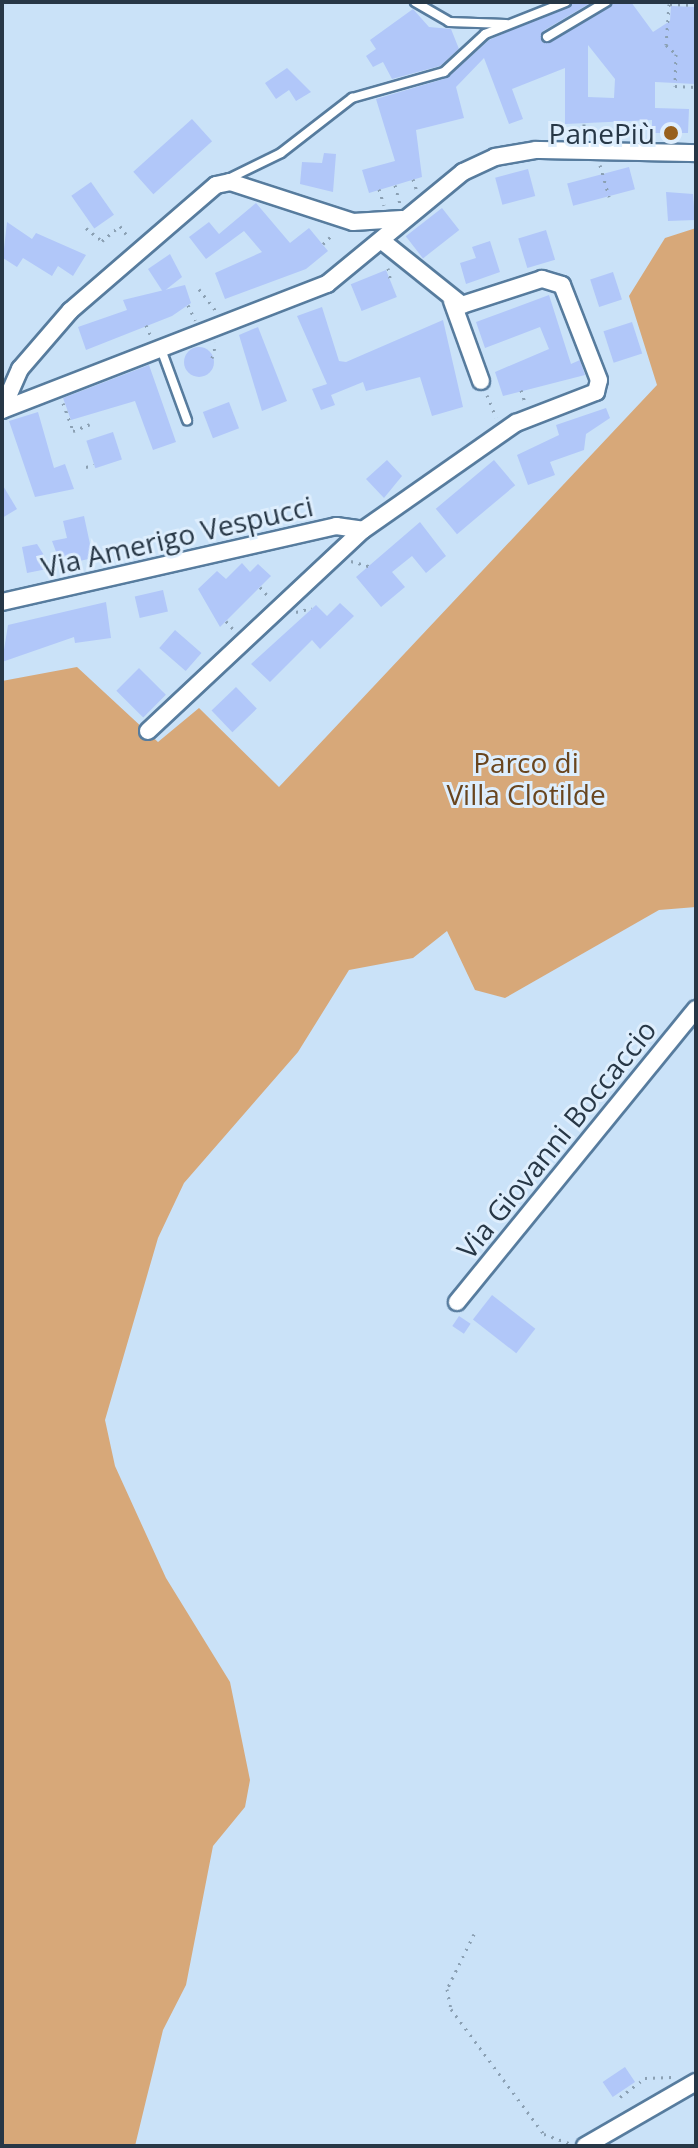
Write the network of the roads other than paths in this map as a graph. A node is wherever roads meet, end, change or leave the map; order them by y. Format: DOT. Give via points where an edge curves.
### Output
graph roads {
  1 [pos="415,2"];
  2 [pos="566,2"];
  3 [pos="606,2"];
  4 [pos="518,24"];
  5 [pos="547,37"];
  6 [pos="696,153"];
  7 [pos="216,185"];
  8 [pos="401,212"];
  9 [pos="365,222"];
  10 [pos="382,241"];
  11 [pos="364,255"];
  12 [pos="452,301"];
  13 [pos="156,342"];
  14 [pos="20,369"];
  15 [pos="481,381"];
  16 [pos="36,394"];
  17 [pos="187,420"];
  18 [pos="363,530"];
  19 [pos="2,602"];
  20 [pos="148,731"];
  21 [pos="696,1009"];
  22 [pos="457,1302"];
  23 [pos="690,2079"];
  24 [pos="586,2145"];
  1 -- 4 [label="lane" via="458,24"];
  2 -- 4 [label="lane"];
  3 -- 5 [label="lane"];
  4 -- 7 [label="lane" via="485,34 444,72 352,98 281,153"];
  6 -- 8 [label="street" via="497,156"];
  7 -- 9 [label="street" via="230,182"];
  7 -- 14 [label="street" via="70,311"];
  8 -- 9 [label="street"];
  8 -- 10 [label="street"];
  9 -- 11 [label="street"];
  10 -- 11 [label="street"];
  10 -- 12 [label="street"];
  11 -- 13 [label="street" via="327,284"];
  12 -- 15 [label="street"];
  12 -- 18 [label="street" via="556,280 599,380 596,392 516,423"];
  13 -- 16 [label="street"];
  13 -- 17 [label="lane"];
  14 -- 16 [label="street"];
  14 -- 16 [label="street" via="2,410"];
  18 -- 19 [label="street, Via Amerigo Vespucci" via="336,526"];
  18 -- 20 [label="street"];
  21 -- 22 [label="street, Via Giovanni Boccaccio"];
  23 -- 24 [label="street"];
}
